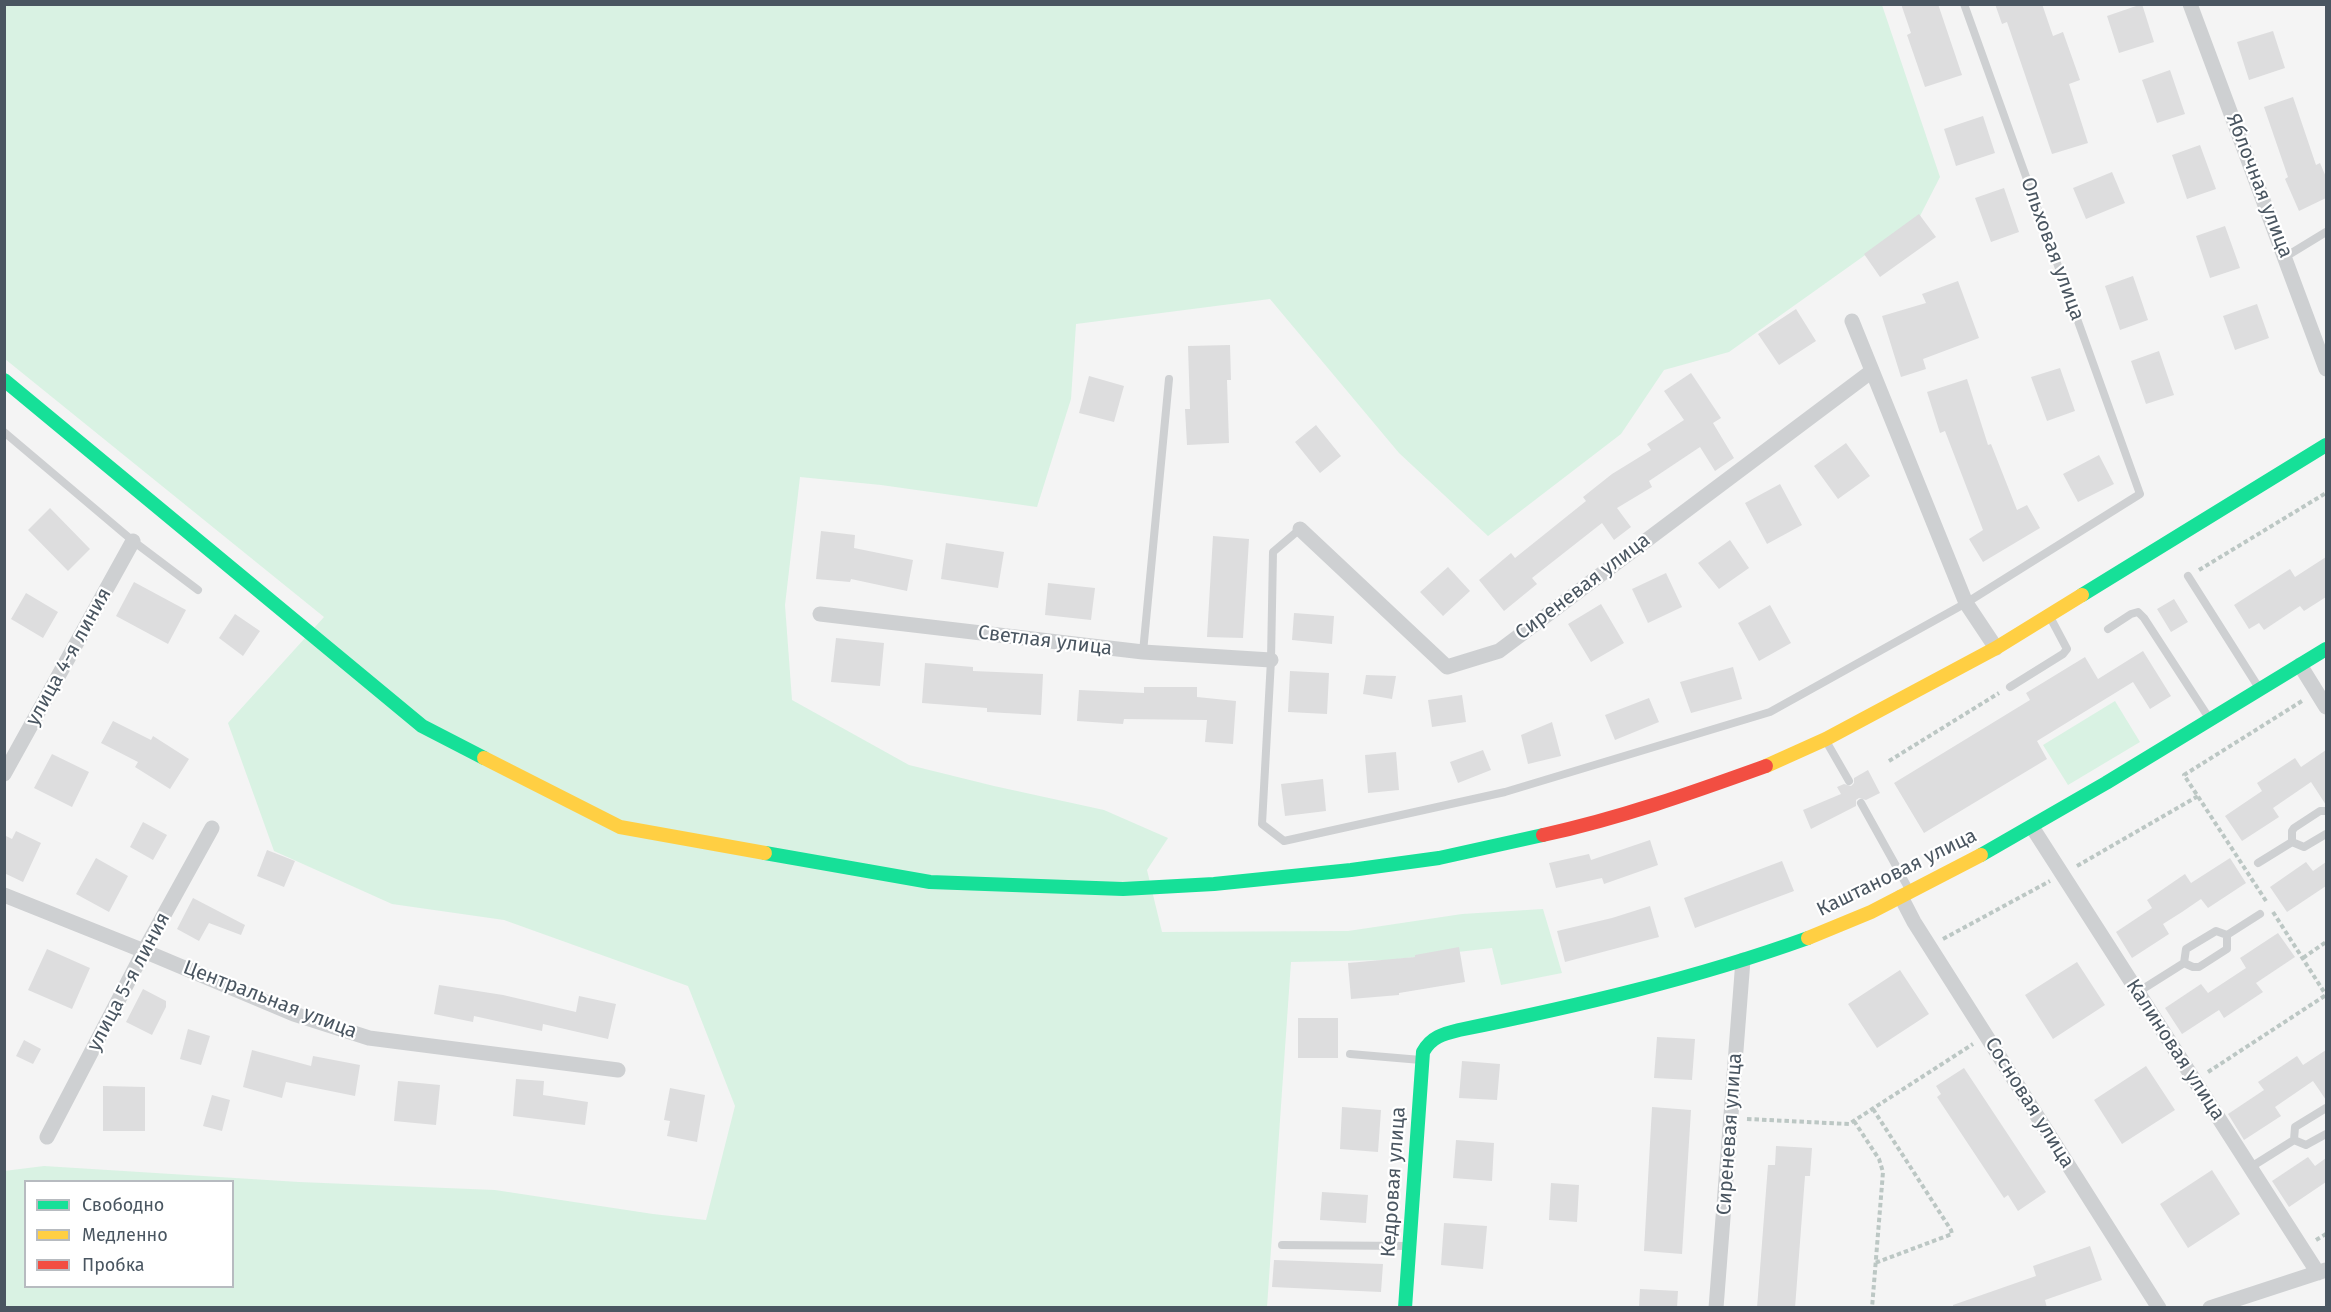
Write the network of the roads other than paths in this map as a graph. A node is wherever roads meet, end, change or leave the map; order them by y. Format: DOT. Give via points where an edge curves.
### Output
graph roads {
  1 [pos="1964,4"];
  2 [pos="2190,4"];
  3 [pos="2326,232"];
  4 [pos="2285,257"];
  5 [pos="1852,321"];
  6 [pos="2326,369"];
  7 [pos="1872,370"];
  8 [pos="1169,379"];
  9 [pos="4,380"];
  10 [pos="4,432"];
  11 [pos="2326,445"];
  12 [pos="1300,529"];
  13 [pos="133,542"];
  14 [pos="2188,576"];
  15 [pos="198,590"];
  16 [pos="1966,603"];
  17 [pos="820,614"];
  18 [pos="2049,616"];
  19 [pos="2108,629"];
  20 [pos="1996,648"];
  21 [pos="2326,649"];
  22 [pos="1143,652"];
  23 [pos="1271,660"];
  24 [pos="2300,665"];
  25 [pos="2010,687"];
  26 [pos="2260,689"];
  27 [pos="2326,707"];
  28 [pos="2209,720"];
  29 [pos="1826,739"];
  30 [pos="4,774"];
  31 [pos="1849,781"];
  32 [pos="1861,803"];
  33 [pos="2326,811"];
  34 [pos="2032,827"];
  35 [pos="212,828"];
  36 [pos="2326,834"];
  37 [pos="2292,842"];
  38 [pos="2258,864"];
  39 [pos="4,895"];
  40 [pos="1906,895"];
  41 [pos="2260,914"];
  42 [pos="2227,935"];
  43 [pos="144,951"];
  44 [pos="1743,960"];
  45 [pos="2184,963"];
  46 [pos="2138,992"];
  47 [pos="1350,1054"];
  48 [pos="1422,1060"];
  49 [pos="618,1070"];
  50 [pos="2326,1108"];
  51 [pos="2326,1134"];
  52 [pos="47,1137"];
  53 [pos="2294,1140"];
  54 [pos="2251,1167"];
  55 [pos="1282,1245"];
  56 [pos="1410,1246"];
  57 [pos="2322,1271"];
  58 [pos="1405,1308"];
  59 [pos="1716,1308"];
  60 [pos="2158,1308"];
  61 [pos="2210,1308"];
  1 -- 16 [label="lane, Ольховая улица" via="2140,494"];
  2 -- 4 [label="street, Яблочная улица"];
  3 -- 4 [label="lane"];
  4 -- 6 [label="street, Яблочная улица"];
  5 -- 7 [label="street"];
  7 -- 12 [label="street, Сиреневая улица" via="1499,651 1446,667"];
  7 -- 16 [label="street"];
  8 -- 22 [label="lane"];
  9 -- 29 [label="street" via="422,726 620,827 930,882 1123,889 1215,884 1439,858 1600,823 1756,769"];
  10 -- 13 [label="lane"];
  11 -- 18 [label="street"];
  12 -- 23 [label="lane" via="1273,552"];
  13 -- 15 [label="lane"];
  13 -- 30 [label="street, улица 4-я линия"];
  14 -- 26 [label="lane"];
  16 -- 20 [label="street"];
  16 -- 23 [label="lane" via="1770,712 1505,792 1284,841 1262,824"];
  17 -- 22 [label="street, Светлая улица"];
  18 -- 20 [label="street"];
  18 -- 25 [label="lane" via="2067,649"];
  19 -- 28 [label="lane" via="2138,612"];
  20 -- 29 [label="street"];
  21 -- 24 [label="street, Каштановая улица"];
  22 -- 23 [label="street, Светлая улица"];
  24 -- 26 [label="street, Каштановая улица"];
  24 -- 27 [label="street"];
  26 -- 28 [label="street, Каштановая улица"];
  28 -- 34 [label="street, Каштановая улица"];
  29 -- 31 [label="lane"];
  32 -- 40 [label="lane"];
  33 -- 37 [label="lane" via="2293,829"];
  34 -- 40 [label="street, Каштановая улица"];
  34 -- 46 [label="street, Калиновая улица"];
  35 -- 43 [label="street, улица 5-я линия"];
  36 -- 37 [label="lane" via="2304,848"];
  37 -- 38 [label="lane"];
  39 -- 43 [label="street, Центральная улица"];
  40 -- 44 [label="street, Каштановая улица" via="1855,919"];
  40 -- 60 [label="street, Сосновая улица" via="1914,922"];
  41 -- 42 [label="lane"];
  42 -- 45 [label="lane" via="2216,931 2195,943 2185,950"];
  42 -- 45 [label="lane" via="2227,949 2208,962 2196,968"];
  43 -- 49 [label="street, Центральная улица" via="294,1014 369,1038"];
  43 -- 52 [label="street, улица 5-я линия"];
  44 -- 48 [label="street, Каштановая улица" via="1588,1004 1439,1036 1428,1042"];
  44 -- 59 [label="street, Сиреневая улица"];
  45 -- 46 [label="lane"];
  46 -- 54 [label="street, Калиновая улица"];
  47 -- 48 [label="lane"];
  48 -- 56 [label="street, Кедровая улица"];
  50 -- 53 [label="lane" via="2295,1127"];
  51 -- 53 [label="lane" via="2306,1145"];
  53 -- 54 [label="lane"];
  54 -- 57 [label="street, Калиновая улица"];
  55 -- 56 [label="lane"];
  56 -- 58 [label="street, Кедровая улица"];
  57 -- 61 [label="street"];
}
